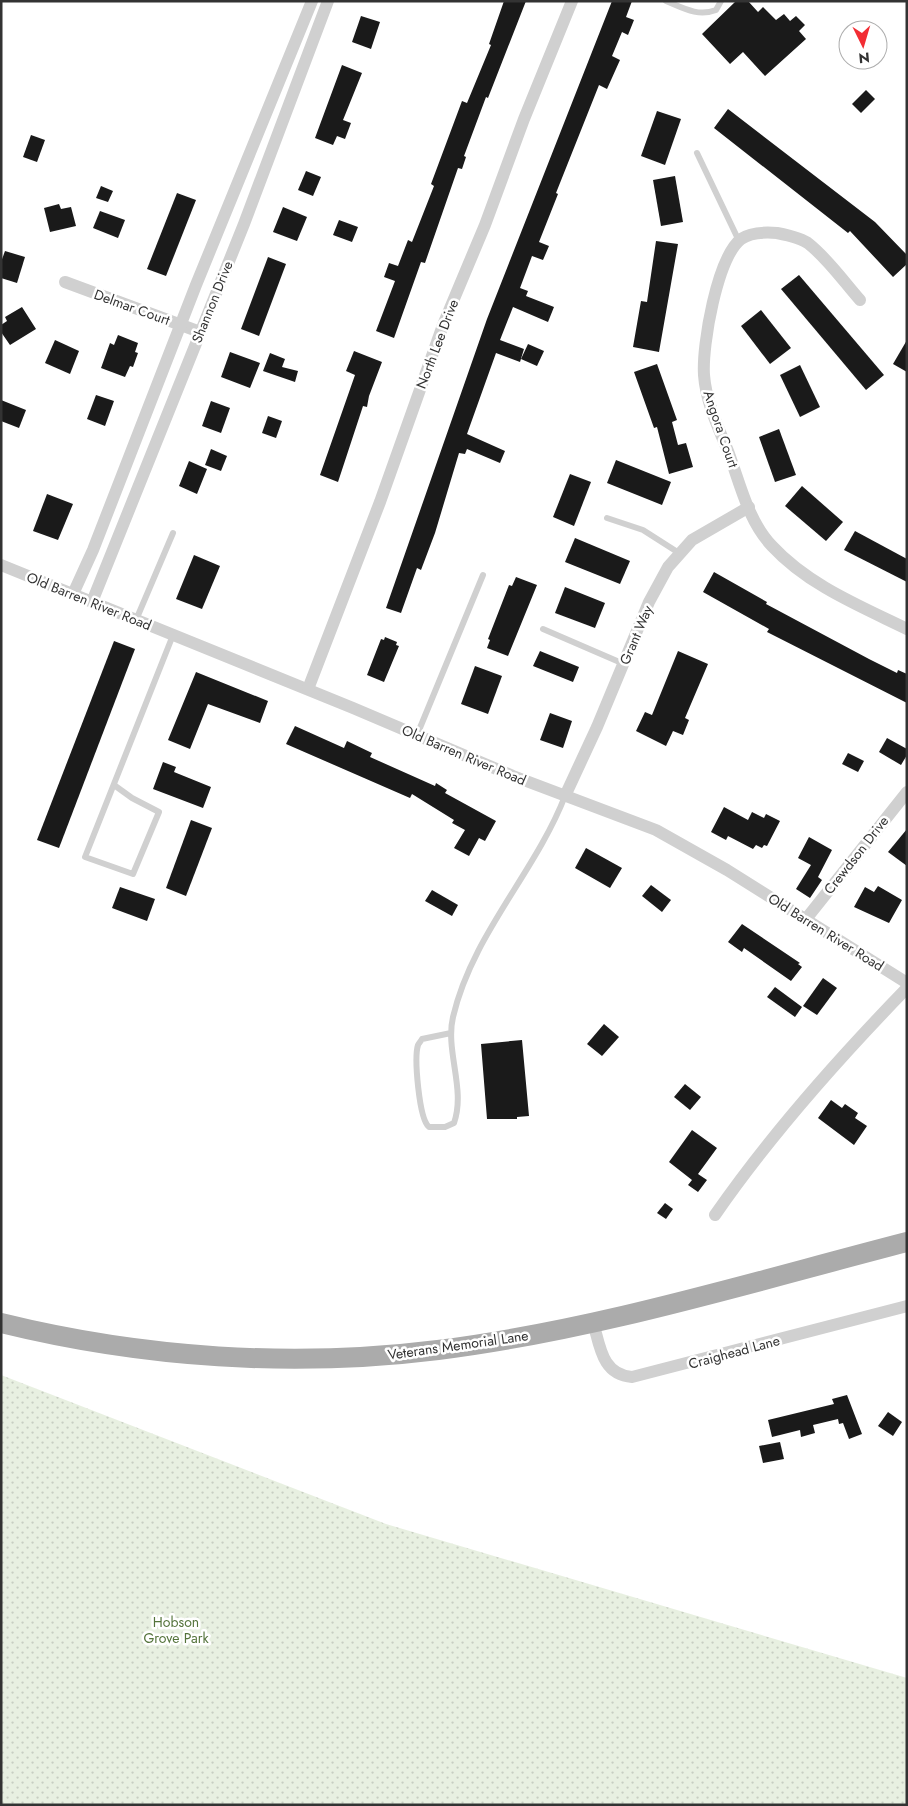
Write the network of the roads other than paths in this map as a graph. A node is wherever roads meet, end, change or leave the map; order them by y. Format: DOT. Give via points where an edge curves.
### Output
graph roads {
  1 [pos="312,1"];
  2 [pos="328,1"];
  3 [pos="572,1"];
  4 [pos="666,1"];
  5 [pos="721,1"];
  6 [pos="255,139"];
  7 [pos="273,147"];
  8 [pos="697,153"];
  9 [pos="739,241"];
  10 [pos="64,282"];
  11 [pos="860,300"];
  12 [pos="181,325"];
  13 [pos="200,332"];
  14 [pos="128,460"];
  15 [pos="146,467"];
  16 [pos="748,507"];
  17 [pos="607,518"];
  18 [pos="173,533"];
  19 [pos="679,552"];
  20 [pos="1,565"];
  21 [pos="484,575"];
  22 [pos="73,594"];
  23 [pos="92,602"];
  24 [pos="136,620"];
  25 [pos="543,629"];
  26 [pos="907,629"];
  27 [pos="173,635"];
  28 [pos="624,664"];
  29 [pos="308,690"];
  30 [pos="417,735"];
  31 [pos="114,785"];
  32 [pos="907,792"];
  33 [pos="565,796"];
  34 [pos="806,919"];
  35 [pos="907,983"];
  36 [pos="907,988"];
  37 [pos="451,1033"];
  38 [pos="715,1215"];
  39 [pos="907,1242"];
  40 [pos="907,1306"];
  41 [pos="593,1322"];
  42 [pos="1,1323"];
  1 -- 6 [label="street, Shannon Drive"];
  2 -- 7 [label="street, Shannon Drive"];
  3 -- 29 [label="street, North Lee Drive" via="443,325"];
  4 -- 5 [label="lane" via="692,12 707,14 716,10"];
  6 -- 7 [label="street"];
  6 -- 12 [label="street, Shannon Drive"];
  7 -- 13 [label="street, Shannon Drive"];
  8 -- 9 [label="lane"];
  9 -- 11 [label="street" via="757,233 770,232 808,243"];
  9 -- 16 [label="street, Angora Court" via="719,283 705,334 704,358 708,396"];
  10 -- 12 [label="street, Delmar Court"];
  12 -- 13 [label="street, Delmar Court"];
  12 -- 14 [label="street, Shannon Drive"];
  13 -- 15 [label="street, Shannon Drive"];
  14 -- 15 [label="street"];
  14 -- 22 [label="street, Shannon Drive"];
  15 -- 23 [label="street, Shannon Drive"];
  16 -- 19 [label="street, Grant Way" via="705,532"];
  16 -- 26 [label="street, Angora Court" via="772,546 799,570 846,599"];
  17 -- 19 [label="lane" via="643,530"];
  18 -- 24 [label="lane"];
  19 -- 28 [label="street, Grant Way" via="649,602"];
  20 -- 22 [label="street, Old Barren River Road"];
  21 -- 30 [label="lane"];
  22 -- 23 [label="street, Old Barren River Road"];
  23 -- 24 [label="street, Old Barren River Road"];
  24 -- 27 [label="street, Old Barren River Road"];
  25 -- 28 [label="lane"];
  27 -- 29 [label="street, Old Barren River Road"];
  27 -- 31 [label="lane"];
  28 -- 33 [label="street, Grant Way"];
  29 -- 30 [label="street, Old Barren River Road"];
  30 -- 33 [label="street, Old Barren River Road"];
  31 -- 31 [label="lane" via="85,857 133,874 159,812"];
  32 -- 34 [label="street, Crewdson Drive"];
  33 -- 34 [label="street, Old Barren River Road" via="632,820 682,844"];
  33 -- 37 [label="lane" via="545,841 506,902 467,976 452,1018"];
  34 -- 35 [label="street, Old Barren River Road"];
  36 -- 38 [label="street" via="746,1171"];
  37 -- 37 [label="lane" via="456,1117 451,1126 435,1129 425,1124 422,1116 418,1046 422,1038"];
  39 -- 41 [label="main road, Veterans Memorial Lane"];
  40 -- 41 [label="street, Craighead Lane" via="632,1377 617,1374 607,1365"];
  41 -- 42 [label="main road, Veterans Memorial Lane" via="518,1338 418,1352 276,1359 141,1349 66,1338"];
}
